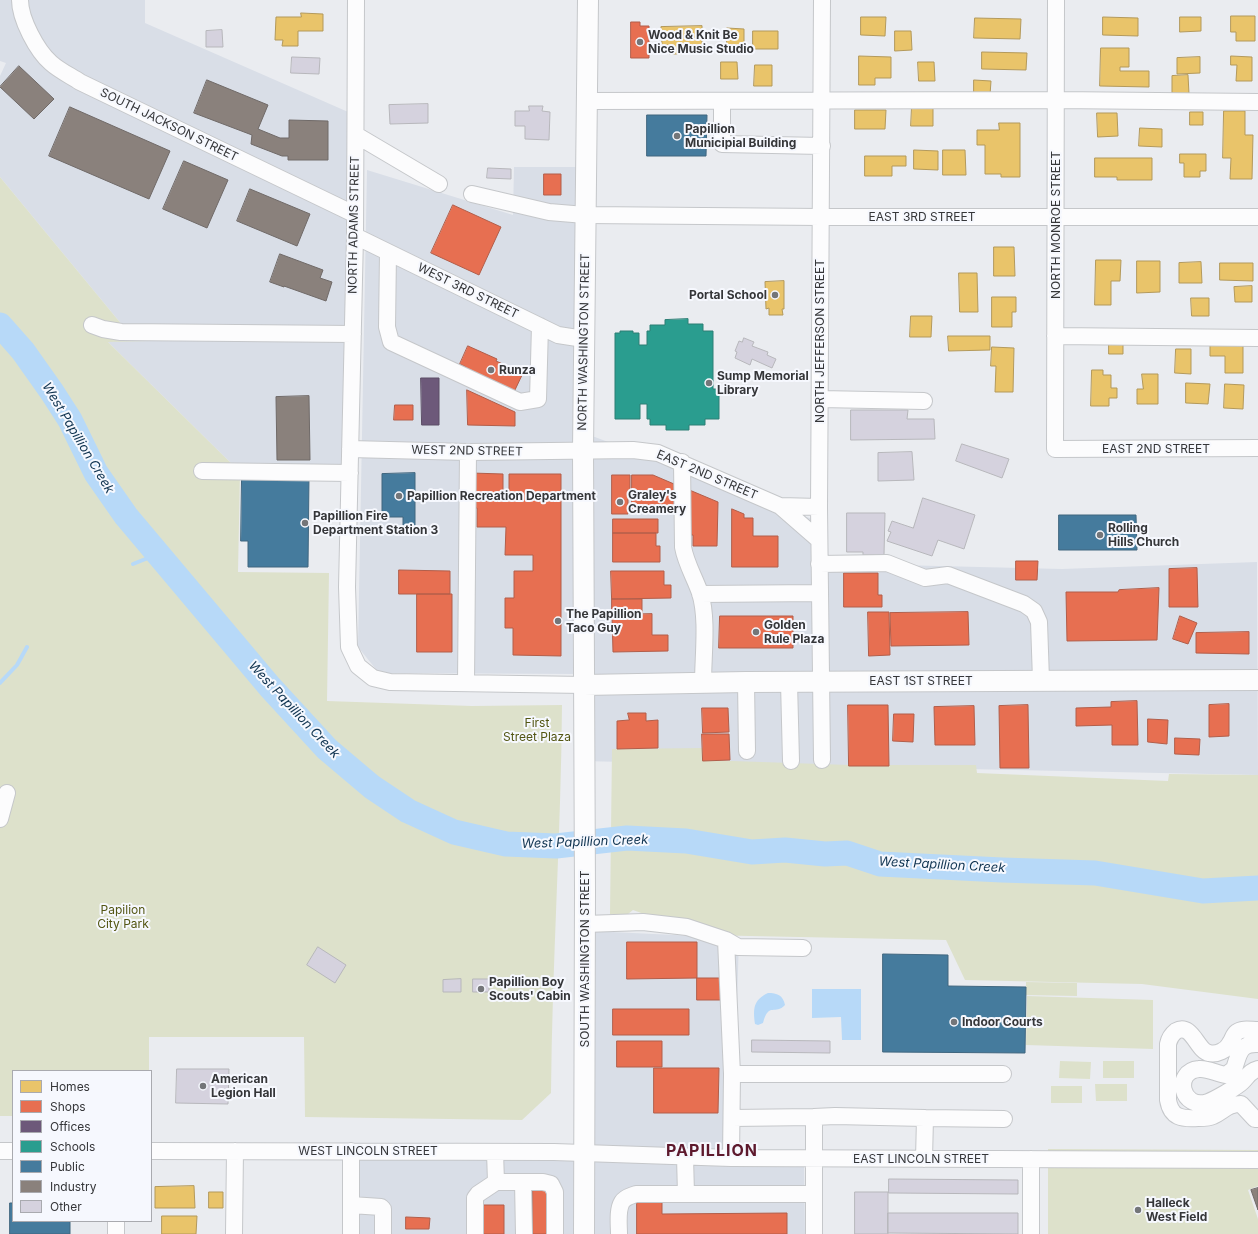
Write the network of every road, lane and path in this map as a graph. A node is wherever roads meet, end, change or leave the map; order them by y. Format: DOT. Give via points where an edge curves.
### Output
graph roads {
  1 [pos="20,0"];
  2 [pos="356,0"];
  3 [pos="588,0"];
  4 [pos="822,0"];
  5 [pos="1056,0"];
  6 [pos="1056,100"];
  7 [pos="587,101"];
  8 [pos="722,101"];
  9 [pos="822,102"];
  10 [pos="1258,102"];
  11 [pos="356,135"];
  12 [pos="822,146"];
  13 [pos="439,184"];
  14 [pos="472,194"];
  15 [pos="354,214"];
  16 [pos="585,215"];
  17 [pos="1056,216"];
  18 [pos="1258,216"];
  19 [pos="821,217"];
  20 [pos="355,236"];
  21 [pos="388,253"];
  22 [pos="92,325"];
  23 [pos="540,326"];
  24 [pos="353,334"];
  25 [pos="1055,336"];
  26 [pos="1258,338"];
  27 [pos="584,339"];
  28 [pos="820,400"];
  29 [pos="924,401"];
  30 [pos="1258,448"];
  31 [pos="350,449"];
  32 [pos="1055,449"];
  33 [pos="583,450"];
  34 [pos="468,452"];
  35 [pos="682,462"];
  36 [pos="202,471"];
  37 [pos="350,473"];
  38 [pos="780,506"];
  39 [pos="819,507"];
  40 [pos="819,540"];
  41 [pos="819,564"];
  42 [pos="820,593"];
  43 [pos="700,594"];
  44 [pos="1040,680"];
  45 [pos="1258,680"];
  46 [pos="746,682"];
  47 [pos="789,682"];
  48 [pos="820,682"];
  49 [pos="466,683"];
  50 [pos="703,683"];
  51 [pos="584,685"];
  52 [pos="747,751"];
  53 [pos="822,760"];
  54 [pos="790,761"];
  55 [pos="7,793"];
  56 [pos="0,819"];
  57 [pos="585,924"];
  58 [pos="726,940"];
  59 [pos="803,948"];
  60 [pos="1258,1030"];
  61 [pos="1258,1044"];
  62 [pos="1258,1068"];
  63 [pos="732,1074"];
  64 [pos="1003,1074"];
  65 [pos="814,1117"];
  66 [pos="732,1118"];
  67 [pos="926,1118"];
  68 [pos="1004,1119"];
  69 [pos="1258,1119"];
  70 [pos="152,1150"];
  71 [pos="0,1151"];
  72 [pos="12,1151"];
  73 [pos="235,1151"];
  74 [pos="351,1151"];
  75 [pos="495,1152"];
  76 [pos="585,1153"];
  77 [pos="685,1157"];
  78 [pos="731,1158"];
  79 [pos="814,1158"];
  80 [pos="924,1159"];
  81 [pos="1031,1159"];
  82 [pos="1258,1160"];
  83 [pos="496,1182"];
  84 [pos="523,1182"];
  85 [pos="686,1194"];
  86 [pos="814,1194"];
  87 [pos="351,1205"];
  88 [pos="116,1222"];
  89 [pos="116,1234"];
  90 [pos="234,1234"];
  91 [pos="351,1234"];
  92 [pos="383,1234"];
  93 [pos="475,1234"];
  94 [pos="524,1234"];
  95 [pos="555,1234"];
  96 [pos="584,1234"];
  97 [pos="619,1234"];
  98 [pos="814,1234"];
  99 [pos="1031,1234"];
  1 -- 15 [label="street, SOUTH JACKSON STREET" via="31,38 51,63 80,82"];
  2 -- 11 [label="street, NORTH ADAMS STREET"];
  3 -- 7 [label="main road, NORTH WASHINGTON STREET"];
  4 -- 9 [label="street, NORTH JEFFERSON STREET"];
  5 -- 6 [label="street, NORTH MONROE STREET"];
  6 -- 9 [label="street"];
  6 -- 10 [label="street"];
  6 -- 17 [label="street, NORTH MONROE STREET"];
  7 -- 8 [label="street"];
  7 -- 16 [label="main road, NORTH WASHINGTON STREET"];
  8 -- 9 [label="street"];
  8 -- 12 [label="street" via="722,144"];
  9 -- 12 [label="street, NORTH JEFFERSON STREET"];
  11 -- 13 [label="street"];
  11 -- 15 [label="street, NORTH ADAMS STREET"];
  12 -- 19 [label="street, NORTH JEFFERSON STREET"];
  14 -- 16 [label="street, EAST 3RD STREET" via="549,212"];
  15 -- 20 [label="street, NORTH ADAMS STREET"];
  16 -- 19 [label="street, EAST 3RD STREET"];
  16 -- 27 [label="main road, NORTH WASHINGTON STREET"];
  17 -- 18 [label="street, EAST 3RD STREET"];
  17 -- 19 [label="street, EAST 3RD STREET"];
  17 -- 25 [label="street, NORTH MONROE STREET"];
  19 -- 28 [label="street, NORTH JEFFERSON STREET"];
  20 -- 21 [label="street, WEST 3RD STREET"];
  20 -- 24 [label="street, NORTH ADAMS STREET"];
  21 -- 23 [label="street, WEST 3RD STREET"];
  21 -- 23 [label="street" via="387,327 391,342 520,402 538,400"];
  22 -- 24 [label="street" via="121,332"];
  23 -- 27 [label="street, WEST 3RD STREET" via="558,334"];
  24 -- 31 [label="street, NORTH ADAMS STREET"];
  25 -- 26 [label="street"];
  25 -- 32 [label="street, NORTH MONROE STREET"];
  27 -- 33 [label="main road, NORTH WASHINGTON STREET"];
  28 -- 29 [label="street"];
  28 -- 39 [label="street, NORTH JEFFERSON STREET"];
  30 -- 32 [label="street, EAST 2ND STREET"];
  31 -- 34 [label="street, WEST 2ND STREET"];
  31 -- 37 [label="street, NORTH ADAMS STREET"];
  33 -- 34 [label="street, WEST 2ND STREET"];
  33 -- 35 [label="street, EAST 2ND STREET" via="646,451"];
  33 -- 51 [label="main road, NORTH WASHINGTON STREET"];
  34 -- 49 [label="street"];
  35 -- 38 [label="street, EAST 2ND STREET"];
  35 -- 43 [label="street" via="684,556"];
  36 -- 37 [label="street"];
  37 -- 49 [label="street" via="347,587 349,647 358,666 373,678 390,682"];
  38 -- 39 [label="street"];
  38 -- 40 [label="street"];
  39 -- 40 [label="street, NORTH JEFFERSON STREET"];
  40 -- 41 [label="street, NORTH JEFFERSON STREET"];
  41 -- 42 [label="street, NORTH JEFFERSON STREET"];
  41 -- 44 [label="street" via="887,563 925,578 948,575 1024,604 1034,611 1040,622"];
  42 -- 43 [label="street"];
  42 -- 48 [label="street, NORTH JEFFERSON STREET"];
  43 -- 50 [label="street" via="704,617"];
  44 -- 45 [label="main road, EAST 1ST STREET"];
  44 -- 48 [label="main road, EAST 1ST STREET"];
  46 -- 47 [label="main road, EAST 1ST STREET"];
  46 -- 50 [label="main road, EAST 1ST STREET"];
  46 -- 52 [label="street"];
  47 -- 48 [label="main road, EAST 1ST STREET"];
  47 -- 54 [label="street"];
  48 -- 53 [label="street, NORTH JEFFERSON STREET"];
  49 -- 51 [label="street"];
  50 -- 51 [label="main road, EAST 1ST STREET"];
  51 -- 57 [label="main road, SOUTH WASHINGTON STREET"];
  55 -- 56 [label="street"];
  57 -- 58 [label="street" via="642,922 687,927"];
  57 -- 76 [label="main road, SOUTH WASHINGTON STREET"];
  58 -- 59 [label="street" via="738,947"];
  58 -- 63 [label="street"];
  60 -- 69 [label="street" via="1237,1031 1227,1048 1215,1054 1203,1051 1188,1032 1178,1030 1174,1033 1168,1044 1168,1100 1173,1113 1184,1119 1207,1118 1229,1105 1241,1104"];
  61 -- 62 [label="street" via="1248,1044 1242,1048 1234,1069 1226,1075 1203,1069 1186,1074 1183,1081 1185,1094 1195,1103 1209,1102 1241,1082 1250,1071"];
  63 -- 64 [label="street"];
  63 -- 66 [label="street"];
  65 -- 66 [label="street"];
  65 -- 67 [label="street"];
  65 -- 79 [label="street"];
  66 -- 78 [label="street"];
  67 -- 68 [label="street"];
  67 -- 80 [label="street"];
  70 -- 73 [label="street, WEST LINCOLN STREET"];
  71 -- 72 [label="street"];
  73 -- 74 [label="street, WEST LINCOLN STREET"];
  73 -- 90 [label="street"];
  74 -- 75 [label="street, WEST LINCOLN STREET"];
  74 -- 87 [label="street"];
  75 -- 76 [label="street, WEST LINCOLN STREET"];
  75 -- 83 [label="street"];
  76 -- 77 [label="street, EAST LINCOLN STREET"];
  76 -- 96 [label="main road, SOUTH WASHINGTON STREET"];
  77 -- 78 [label="street, EAST LINCOLN STREET"];
  77 -- 85 [label="street"];
  78 -- 79 [label="street, EAST LINCOLN STREET"];
  79 -- 80 [label="street, EAST LINCOLN STREET"];
  79 -- 86 [label="street"];
  80 -- 81 [label="street, EAST LINCOLN STREET"];
  81 -- 82 [label="street, EAST LINCOLN STREET"];
  81 -- 99 [label="street"];
  83 -- 84 [label="street"];
  83 -- 93 [label="street" via="475,1198"];
  84 -- 94 [label="street"];
  84 -- 95 [label="street" via="543,1182 554,1187"];
  85 -- 86 [label="street"];
  85 -- 97 [label="street" via="636,1194 627,1197 620,1206"];
  86 -- 98 [label="street"];
  87 -- 91 [label="street"];
  87 -- 92 [label="street" via="381,1207"];
  88 -- 89 [label="street"];
}
